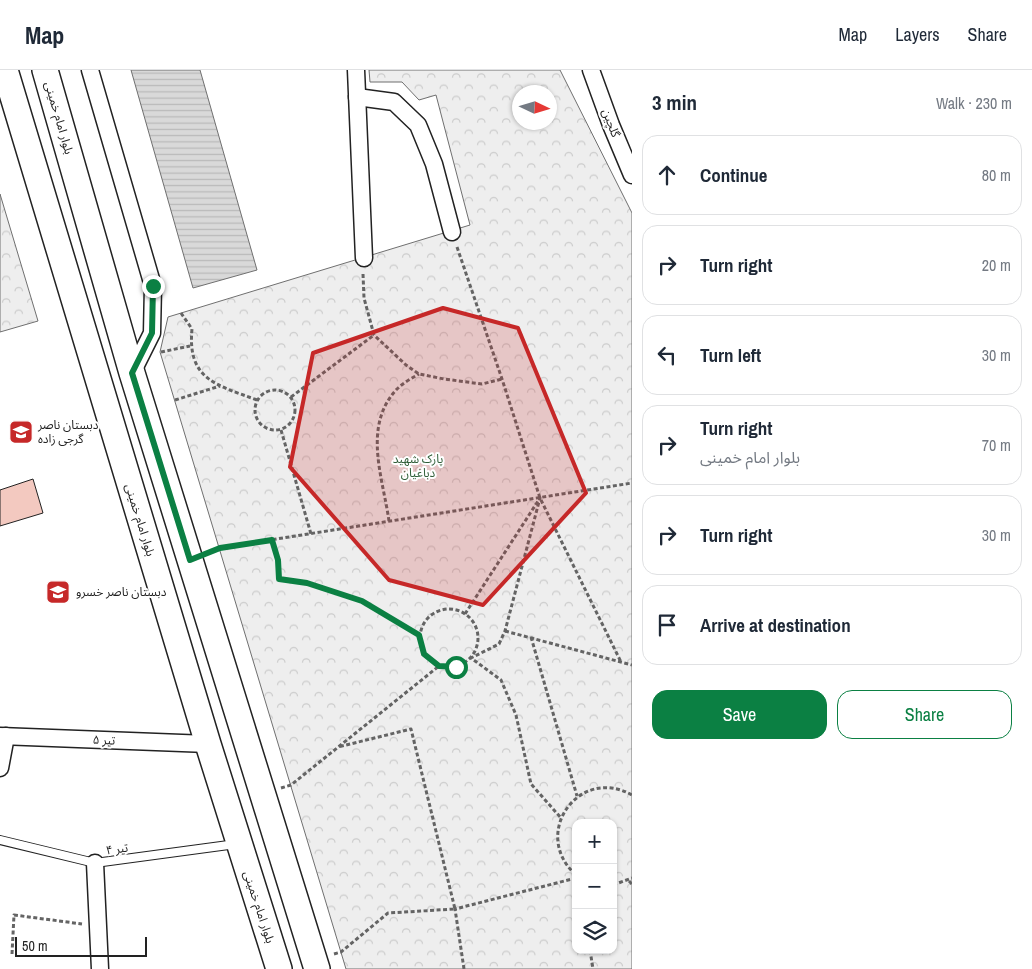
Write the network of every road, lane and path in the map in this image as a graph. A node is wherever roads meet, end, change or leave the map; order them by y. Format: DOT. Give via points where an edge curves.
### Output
graph roads {
  1 [pos="4,70"];
  2 [pos="45,70"];
  3 [pos="90,70"];
  4 [pos="356,70"];
  5 [pos="591,70"];
  6 [pos="357,97"];
  7 [pos="632,175"];
  8 [pos="452,232"];
  9 [pos="364,258"];
  10 [pos="181,313"];
  11 [pos="374,335"];
  12 [pos="190,346"];
  13 [pos="160,352"];
  14 [pos="132,373"];
  15 [pos="420,374"];
  16 [pos="502,379"];
  17 [pos="221,386"];
  18 [pos="291,397"];
  19 [pos="175,400"];
  20 [pos="257,400"];
  21 [pos="281,430"];
  22 [pos="632,483"];
  23 [pos="540,498"];
  24 [pos="389,521"];
  25 [pos="310,534"];
  26 [pos="272,540"];
  27 [pos="190,560"];
  28 [pos="465,614"];
  29 [pos="505,631"];
  30 [pos="419,635"];
  31 [pos="531,637"];
  32 [pos="471,658"];
  33 [pos="621,662"];
  34 [pos="632,664"];
  35 [pos="439,666"];
  36 [pos="3,736"];
  37 [pos="208,744"];
  38 [pos="338,748"];
  39 [pos="0,768"];
  40 [pos="263,794"];
  41 [pos="632,795"];
  42 [pos="577,796"];
  43 [pos="561,818"];
  44 [pos="0,840"];
  45 [pos="239,843"];
  46 [pos="95,863"];
  47 [pos="572,871"];
  48 [pos="572,877"];
  49 [pos="630,880"];
  50 [pos="617,884"];
  51 [pos="632,884"];
  52 [pos="455,908"];
  53 [pos="98,926"];
  54 [pos="12,954"];
  55 [pos="591,954"];
  56 [pos="316,964"];
  57 [pos="100,969"];
  58 [pos="279,969"];
  59 [pos="464,969"];
  60 [pos="593,969"];
  1 -- 37 [label="main road, بلوار امام خمینی"];
  2 -- 14 [label="main road, بلوار امام خمینی"];
  3 -- 14 [label="street" via="153,286 152,333"];
  4 -- 6 [label="street"];
  5 -- 7 [label="street, گلچین"];
  6 -- 8 [label="street" via="394,102 418,125 434,164"];
  6 -- 9 [label="street"];
  8 -- 16 [label="path"];
  9 -- 11 [label="path" via="364,298"];
  10 -- 12 [label="path" via="192,329"];
  11 -- 15 [label="path"];
  11 -- 18 [label="path"];
  12 -- 13 [label="path"];
  12 -- 17 [label="path" via="199,371"];
  14 -- 27 [label="main road, بلوار امام خمینی"];
  15 -- 16 [label="path" via="482,384"];
  15 -- 24 [label="path" via="398,389 381,412 376,436 378,464"];
  16 -- 23 [label="path"];
  17 -- 19 [label="path"];
  17 -- 20 [label="path"];
  18 -- 20 [label="path" via="274,389"];
  18 -- 21 [label="path" via="295,416"];
  20 -- 21 [label="path" via="257,420 267,429"];
  21 -- 25 [label="path"];
  22 -- 23 [label="path"];
  23 -- 24 [label="path"];
  23 -- 28 [label="path"];
  23 -- 29 [label="path"];
  23 -- 33 [label="path"];
  24 -- 25 [label="path"];
  25 -- 26 [label="path"];
  26 -- 27 [label="path" via="220,548"];
  26 -- 30 [label="path" via="279,579 307,583 362,601"];
  27 -- 40 [label="main road, بلوار امام خمینی"];
  28 -- 30 [label="path" via="446,608 428,617"];
  28 -- 32 [label="path" via="476,626 478,643"];
  29 -- 31 [label="path"];
  29 -- 32 [label="path" via="499,644"];
  30 -- 35 [label="path" via="424,654"];
  31 -- 33 [label="path"];
  31 -- 42 [label="path"];
  32 -- 35 [label="path" via="456,667"];
  32 -- 43 [label="path" via="501,680 516,715 531,784"];
  33 -- 34 [label="path"];
  35 -- 38 [label="path"];
  36 -- 37 [label="street, تیر ۵"];
  36 -- 39 [label="street"];
  37 -- 45 [label="main road, بلوار امام خمینی"];
  38 -- 40 [label="path" via="291,785"];
  38 -- 52 [label="path" via="411,729"];
  40 -- 56 [label="main road, بلوار امام خمینی"];
  41 -- 42 [label="path" via="608,787 592,789"];
  42 -- 43 [label="path"];
  43 -- 47 [label="path" via="558,844"];
  44 -- 46 [label="lane, تیر ۴"];
  45 -- 46 [label="lane, تیر ۴"];
  45 -- 58 [label="main road, بلوار امام خمینی"];
  46 -- 53 [label="street"];
  48 -- 52 [label="path"];
  49 -- 50 [label="path"];
  49 -- 51 [label="path"];
  52 -- 56 [label="path" via="388,913 341,952"];
  52 -- 59 [label="path"];
  53 -- 54 [label="path" via="14,916"];
  53 -- 57 [label="street"];
  55 -- 60 [label="path"];
}
